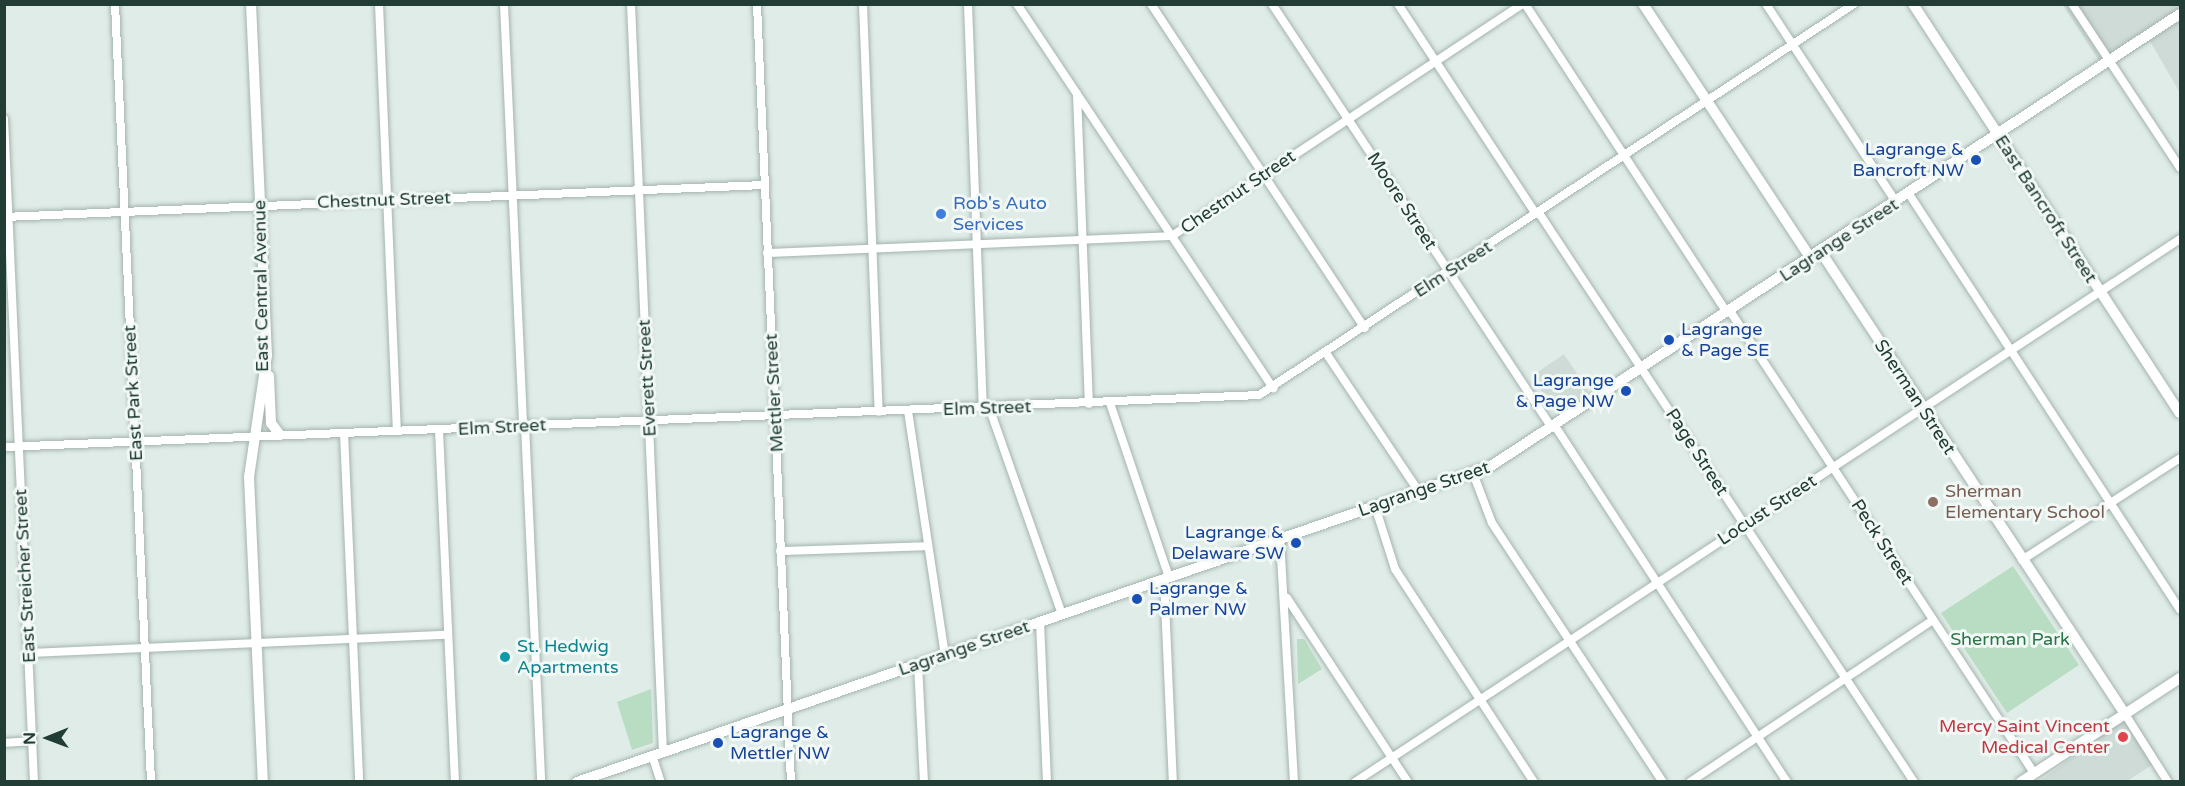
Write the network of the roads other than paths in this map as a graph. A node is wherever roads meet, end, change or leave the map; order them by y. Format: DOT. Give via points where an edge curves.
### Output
graph roads {
  1 [pos="115,4"];
  2 [pos="251,4"];
  3 [pos="379,4"];
  4 [pos="504,4"];
  5 [pos="631,4"];
  6 [pos="757,4"];
  7 [pos="862,4"];
  8 [pos="968,4"];
  9 [pos="1017,4"];
  10 [pos="1151,4"];
  11 [pos="1272,4"];
  12 [pos="1398,4"];
  13 [pos="1524,4"];
  14 [pos="1643,4"];
  15 [pos="1766,4"];
  16 [pos="1854,4"];
  17 [pos="1913,4"];
  18 [pos="2072,4"];
  19 [pos="2181,14"];
  20 [pos="1793,45"];
  21 [pos="1435,61"];
  22 [pos="2110,61"];
  23 [pos="1077,94"];
  24 [pos="1708,100"];
  25 [pos="1348,118"];
  26 [pos="4,119"];
  27 [pos="1998,136"];
  28 [pos="1625,155"];
  29 [pos="2181,168"];
  30 [pos="1263,174"];
  31 [pos="763,185"];
  32 [pos="638,190"];
  33 [pos="1909,194"];
  34 [pos="512,195"];
  35 [pos="387,200"];
  36 [pos="1896,202"];
  37 [pos="260,205"];
  38 [pos="125,211"];
  39 [pos="1538,213"];
  40 [pos="7,217"];
  41 [pos="1172,236"];
  42 [pos="2181,239"];
  43 [pos="1083,240"];
  44 [pos="977,244"];
  45 [pos="872,249"];
  46 [pos="1821,252"];
  47 [pos="767,253"];
  48 [pos="1811,259"];
  49 [pos="1449,272"];
  50 [pos="2099,291"];
  51 [pos="1728,312"];
  52 [pos="1365,328"];
  53 [pos="2011,350"];
  54 [pos="1326,353"];
  55 [pos="267,355"];
  56 [pos="1642,369"];
  57 [pos="1273,388"];
  58 [pos="1110,403"];
  59 [pos="1089,404"];
  60 [pos="986,408"];
  61 [pos="1921,408"];
  62 [pos="908,411"];
  63 [pos="879,412"];
  64 [pos="2181,413"];
  65 [pos="776,416"];
  66 [pos="649,421"];
  67 [pos="524,425"];
  68 [pos="1554,427"];
  69 [pos="439,430"];
  70 [pos="397,431"];
  71 [pos="344,433"];
  72 [pos="280,435"];
  73 [pos="255,436"];
  74 [pos="136,442"];
  75 [pos="4,447"];
  76 [pos="19,447"];
  77 [pos="2181,458"];
  78 [pos="1833,467"];
  79 [pos="1473,473"];
  80 [pos="1419,492"];
  81 [pos="2112,504"];
  82 [pos="1375,506"];
  83 [pos="1745,525"];
  84 [pos="1280,539"];
  85 [pos="928,546"];
  86 [pos="780,551"];
  87 [pos="2022,560"];
  88 [pos="1166,578"];
  89 [pos="1656,583"];
  90 [pos="1285,595"];
  91 [pos="2181,609"];
  92 [pos="1062,615"];
  93 [pos="1934,620"];
  94 [pos="1040,622"];
  95 [pos="448,635"];
  96 [pos="353,639"];
  97 [pos="1570,640"];
  98 [pos="257,643"];
  99 [pos="146,648"];
  100 [pos="28,653"];
  101 [pos="945,655"];
  102 [pos="918,663"];
  103 [pos="1846,678"];
  104 [pos="2181,678"];
  105 [pos="1480,699"];
  106 [pos="788,709"];
  107 [pos="2125,714"];
  108 [pos="1758,736"];
  109 [pos="32,741"];
  110 [pos="4,742"];
  111 [pos="663,751"];
  112 [pos="652,755"];
  113 [pos="1392,757"];
  114 [pos="2034,773"];
  115 [pos="263,780"];
  116 [pos="34,782"];
  117 [pos="151,782"];
  118 [pos="359,782"];
  119 [pos="455,782"];
  120 [pos="541,782"];
  121 [pos="577,782"];
  122 [pos="661,782"];
  123 [pos="791,782"];
  124 [pos="924,782"];
  125 [pos="1047,782"];
  126 [pos="1173,782"];
  127 [pos="1294,782"];
  128 [pos="1355,782"];
  129 [pos="1408,782"];
  130 [pos="1534,782"];
  131 [pos="1664,782"];
  132 [pos="1690,782"];
  133 [pos="1787,782"];
  134 [pos="1914,782"];
  135 [pos="2021,782"];
  136 [pos="2168,782"];
  1 -- 38 [label="street, East Park Street"];
  2 -- 37 [label="street, East Central Avenue"];
  3 -- 35 [label="street"];
  4 -- 34 [label="street"];
  5 -- 32 [label="street, Everett Street"];
  6 -- 31 [label="street, Mettler Street"];
  7 -- 45 [label="street"];
  8 -- 44 [label="street"];
  9 -- 23 [label="street"];
  10 -- 30 [label="street"];
  11 -- 25 [label="street, Moore Street"];
  12 -- 21 [label="street, Page Street"];
  13 -- 21 [label="street, Chestnut Street"];
  13 -- 28 [label="street, Peck Street"];
  14 -- 24 [label="street"];
  15 -- 20 [label="street"];
  16 -- 20 [label="street, Elm Street"];
  17 -- 27 [label="street, East Bancroft Street"];
  18 -- 22 [label="street"];
  19 -- 22 [label="street, Lagrange Street"];
  20 -- 24 [label="street, Elm Street"];
  20 -- 36 [label="street"];
  21 -- 25 [label="street, Chestnut Street"];
  21 -- 39 [label="street, Page Street"];
  22 -- 27 [label="street, Lagrange Street"];
  22 -- 29 [label="street"];
  23 -- 41 [label="street"];
  23 -- 43 [label="street"];
  24 -- 28 [label="street, Elm Street"];
  24 -- 48 [label="street"];
  25 -- 30 [label="street, Chestnut Street"];
  25 -- 49 [label="street, Moore Street"];
  26 -- 40 [label="street, East Streicher Street"];
  27 -- 33 [label="street, Lagrange Street"];
  27 -- 50 [label="street, East Bancroft Street"];
  28 -- 39 [label="street, Elm Street"];
  28 -- 51 [label="street, Peck Street"];
  30 -- 41 [label="street, Chestnut Street"];
  30 -- 52 [label="street"];
  31 -- 32 [label="street, Chestnut Street"];
  31 -- 47 [label="street, Mettler Street"];
  32 -- 34 [label="street, Chestnut Street"];
  32 -- 66 [label="street, Everett Street"];
  33 -- 36 [label="street, Lagrange Street"];
  33 -- 53 [label="street"];
  34 -- 35 [label="street, Chestnut Street"];
  34 -- 67 [label="street"];
  35 -- 37 [label="street, Chestnut Street"];
  35 -- 70 [label="street"];
  36 -- 46 [label="street, Lagrange Street"];
  37 -- 38 [label="street, Chestnut Street"];
  37 -- 55 [label="street, East Central Avenue"];
  38 -- 40 [label="street, Chestnut Street"];
  38 -- 74 [label="street, East Park Street"];
  39 -- 49 [label="street, Elm Street"];
  39 -- 56 [label="street, Page Street"];
  40 -- 76 [label="street, East Streicher Street"];
  41 -- 43 [label="street, Chestnut Street"];
  41 -- 57 [label="street"];
  42 -- 50 [label="street, Locust Street"];
  43 -- 44 [label="street, Chestnut Street"];
  43 -- 59 [label="street"];
  44 -- 45 [label="street, Chestnut Street"];
  44 -- 60 [label="street"];
  45 -- 47 [label="street, Chestnut Street"];
  45 -- 63 [label="street"];
  46 -- 48 [label="street, Lagrange Street"];
  46 -- 61 [label="street, Sherman Street"];
  47 -- 65 [label="street, Mettler Street"];
  48 -- 51 [label="street, Lagrange Street"];
  49 -- 52 [label="street, Elm Street"];
  49 -- 68 [label="street, Moore Street"];
  50 -- 53 [label="street, Locust Street"];
  50 -- 64 [label="street, East Bancroft Street"];
  51 -- 56 [label="street, Lagrange Street"];
  51 -- 78 [label="street, Peck Street"];
  52 -- 54 [label="street, Elm Street"];
  53 -- 61 [label="street, Locust Street"];
  53 -- 81 [label="street"];
  54 -- 57 [label="street, Elm Street"];
  54 -- 80 [label="street"];
  55 -- 72 [label="street" via="271,423"];
  55 -- 73 [label="street, East Central Avenue"];
  56 -- 68 [label="street, Lagrange Street"];
  56 -- 83 [label="street, Page Street"];
  57 -- 58 [label="street, Elm Street" via="1233,398"];
  58 -- 59 [label="street, Elm Street"];
  58 -- 88 [label="street"];
  59 -- 60 [label="street, Elm Street"];
  60 -- 62 [label="street, Elm Street"];
  60 -- 92 [label="street"];
  61 -- 78 [label="street, Locust Street"];
  61 -- 87 [label="street, Sherman Street"];
  62 -- 63 [label="street, Elm Street"];
  62 -- 85 [label="street"];
  63 -- 65 [label="street, Elm Street"];
  65 -- 66 [label="street, Elm Street"];
  65 -- 86 [label="street, Mettler Street"];
  66 -- 67 [label="street, Elm Street"];
  66 -- 111 [label="street, Everett Street"];
  67 -- 69 [label="street, Elm Street"];
  67 -- 120 [label="street"];
  68 -- 79 [label="street, Lagrange Street" via="1506,459"];
  68 -- 89 [label="street, Moore Street"];
  69 -- 70 [label="street, Elm Street"];
  69 -- 95 [label="street"];
  70 -- 71 [label="street, Elm Street"];
  71 -- 72 [label="street, Elm Street"];
  71 -- 96 [label="street"];
  72 -- 73 [label="street, Elm Street"];
  73 -- 74 [label="street, Elm Street"];
  73 -- 98 [label="street, East Central Avenue" via="249,477"];
  74 -- 76 [label="street, Elm Street"];
  74 -- 99 [label="street, East Park Street"];
  75 -- 76 [label="street, Elm Street"];
  76 -- 100 [label="street, East Streicher Street"];
  77 -- 81 [label="street"];
  78 -- 83 [label="street, Locust Street"];
  78 -- 93 [label="street, Peck Street"];
  79 -- 80 [label="street, Lagrange Street"];
  79 -- 97 [label="street" via="1492,523"];
  80 -- 82 [label="street, Lagrange Street"];
  81 -- 87 [label="street"];
  81 -- 91 [label="street"];
  82 -- 84 [label="street, Lagrange Street"];
  82 -- 105 [label="street" via="1392,564"];
  83 -- 89 [label="street, Locust Street"];
  83 -- 103 [label="street, Page Street"];
  84 -- 88 [label="street, Lagrange Street"];
  84 -- 90 [label="street"];
  85 -- 86 [label="street"];
  85 -- 101 [label="street"];
  86 -- 106 [label="street, Mettler Street"];
  87 -- 107 [label="street, Sherman Street"];
  88 -- 92 [label="street, Lagrange Street"];
  88 -- 126 [label="street"];
  89 -- 97 [label="street, Locust Street"];
  89 -- 108 [label="street, Moore Street"];
  90 -- 113 [label="street"];
  90 -- 127 [label="street"];
  92 -- 94 [label="street, Lagrange Street"];
  93 -- 103 [label="street"];
  93 -- 114 [label="street, Peck Street"];
  94 -- 101 [label="street, Lagrange Street"];
  94 -- 125 [label="street"];
  95 -- 96 [label="street"];
  95 -- 119 [label="street"];
  96 -- 98 [label="street"];
  96 -- 118 [label="street"];
  97 -- 105 [label="street, Locust Street"];
  97 -- 131 [label="street"];
  98 -- 99 [label="street"];
  98 -- 115 [label="street, East Central Avenue"];
  99 -- 100 [label="street"];
  99 -- 117 [label="street, East Park Street"];
  100 -- 109 [label="street, East Streicher Street"];
  101 -- 102 [label="street, Lagrange Street"];
  102 -- 106 [label="street, Lagrange Street"];
  102 -- 124 [label="street"];
  103 -- 108 [label="street"];
  103 -- 134 [label="street, Page Street"];
  104 -- 107 [label="street"];
  105 -- 113 [label="street, Locust Street"];
  105 -- 130 [label="street"];
  106 -- 111 [label="street, Lagrange Street"];
  106 -- 123 [label="street, Mettler Street"];
  107 -- 114 [label="street"];
  107 -- 136 [label="street, Sherman Street"];
  108 -- 132 [label="street"];
  108 -- 133 [label="street, Moore Street"];
  109 -- 110 [label="street"];
  109 -- 116 [label="street, East Streicher Street"];
  111 -- 112 [label="street, Lagrange Street"];
  112 -- 121 [label="street, Lagrange Street"];
  112 -- 122 [label="street"];
  113 -- 128 [label="street, Locust Street"];
  113 -- 129 [label="street"];
  114 -- 135 [label="street"];
}
